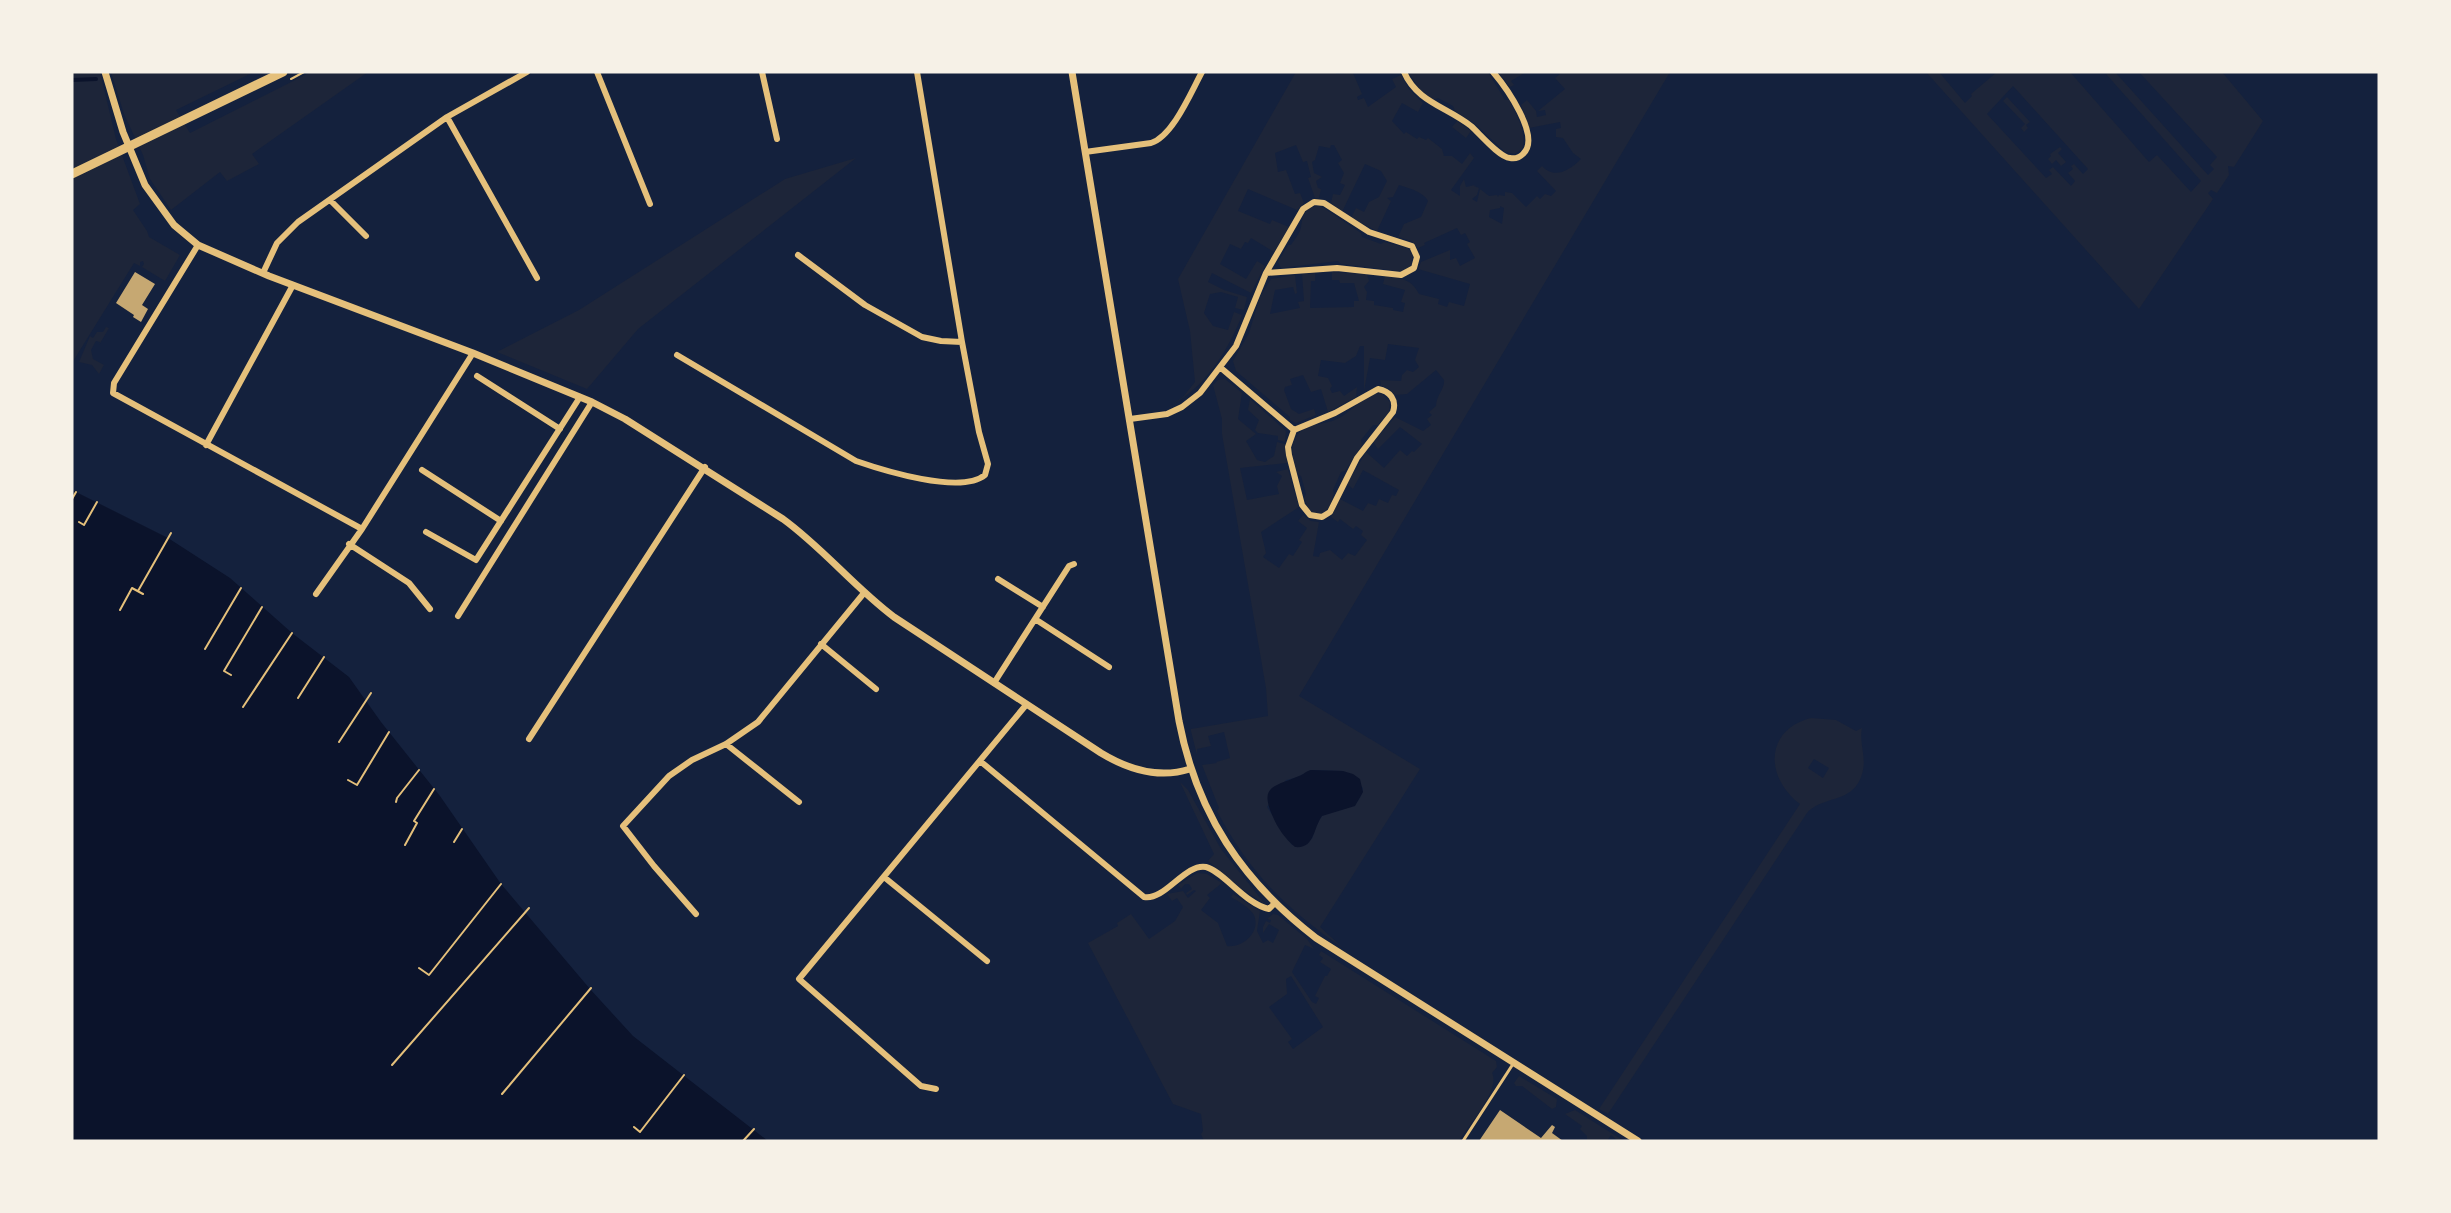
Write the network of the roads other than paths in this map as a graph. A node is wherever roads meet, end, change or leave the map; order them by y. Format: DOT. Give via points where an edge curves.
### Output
graph roads {
  1 [pos="105,72"];
  2 [pos="283,72"];
  3 [pos="527,72"];
  4 [pos="597,72"];
  5 [pos="762,72"];
  6 [pos="917,72"];
  7 [pos="1072,72"];
  8 [pos="1202,72"];
  9 [pos="1404,72"];
  10 [pos="1493,72"];
  11 [pos="447,117"];
  12 [pos="777,139"];
  13 [pos="1085,153"];
  14 [pos="72,174"];
  15 [pos="330,200"];
  16 [pos="650,204"];
  17 [pos="366,236"];
  18 [pos="198,246"];
  19 [pos="798,255"];
  20 [pos="262,273"];
  21 [pos="1266,273"];
  22 [pos="537,278"];
  23 [pos="293,285"];
  24 [pos="962,342"];
  25 [pos="473,353"];
  26 [pos="677,355"];
  27 [pos="1221,368"];
  28 [pos="477,376"];
  29 [pos="580,397"];
  30 [pos="592,402"];
  31 [pos="1130,419"];
  32 [pos="560,429"];
  33 [pos="1294,430"];
  34 [pos="206,445"];
  35 [pos="705,467"];
  36 [pos="422,470"];
  37 [pos="501,520"];
  38 [pos="362,529"];
  39 [pos="426,531"];
  40 [pos="349,544"];
  41 [pos="1074,564"];
  42 [pos="998,579"];
  43 [pos="864,593"];
  44 [pos="316,594"];
  45 [pos="1043,607"];
  46 [pos="430,609"];
  47 [pos="458,616"];
  48 [pos="1035,619"];
  49 [pos="821,644"];
  50 [pos="1109,667"];
  51 [pos="994,683"];
  52 [pos="876,689"];
  53 [pos="1026,705"];
  54 [pos="529,739"];
  55 [pos="726,744"];
  56 [pos="980,761"];
  57 [pos="1190,769"];
  58 [pos="799,802"];
  59 [pos="884,877"];
  60 [pos="1275,903"];
  61 [pos="696,914"];
  62 [pos="987,961"];
  63 [pos="1513,1064"];
  64 [pos="936,1089"];
  65 [pos="1463,1141"];
  66 [pos="1638,1141"];
  1 -- 18 [label="street" via="123,132 145,185 174,225"];
  2 -- 14 [label="main road"];
  3 -- 11 [label="street"];
  4 -- 16 [label="street"];
  5 -- 12 [label="street"];
  6 -- 24 [label="street"];
  7 -- 13 [label="street"];
  8 -- 13 [label="street" via="1161,139"];
  9 -- 10 [label="street" via="1423,98 1464,121 1504,156 1515,158 1527,148 1526,130 1514,100"];
  11 -- 15 [label="street"];
  11 -- 22 [label="street"];
  13 -- 31 [label="street"];
  15 -- 17 [label="street"];
  15 -- 20 [label="street" via="298,222 277,243"];
  18 -- 20 [label="street"];
  18 -- 34 [label="street" via="112,391"];
  19 -- 24 [label="street" via="865,305 921,337"];
  20 -- 23 [label="street"];
  21 -- 21 [label="street" via="1337,268 1401,275 1414,268 1417,257 1409,244 1369,232 1316,202 1303,209"];
  21 -- 27 [label="street" via="1241,338"];
  23 -- 25 [label="street"];
  23 -- 34 [label="street"];
  24 -- 26 [label="street" via="988,464 987,472 979,480 947,482 895,474 856,461"];
  25 -- 29 [label="street"];
  25 -- 38 [label="street"];
  27 -- 31 [label="street" via="1182,407 1167,414"];
  27 -- 33 [label="street"];
  28 -- 32 [label="street"];
  29 -- 30 [label="street"];
  29 -- 32 [label="street"];
  30 -- 35 [label="street"];
  30 -- 47 [label="street"];
  31 -- 57 [label="street"];
  32 -- 37 [label="street"];
  33 -- 33 [label="street" via="1288,451 1302,505 1310,516 1322,517 1333,508 1357,458 1393,412 1394,400 1387,392 1375,389"];
  34 -- 38 [label="street"];
  35 -- 43 [label="street" via="800,531"];
  35 -- 54 [label="street"];
  36 -- 37 [label="street"];
  37 -- 39 [label="street" via="476,560"];
  38 -- 40 [label="street"];
  40 -- 44 [label="street"];
  40 -- 46 [label="street" via="409,583"];
  41 -- 45 [label="street"];
  42 -- 45 [label="street"];
  43 -- 49 [label="street"];
  43 -- 51 [label="street"];
  45 -- 48 [label="street"];
  48 -- 50 [label="street"];
  48 -- 51 [label="street"];
  49 -- 52 [label="street"];
  49 -- 55 [label="street" via="758,722"];
  51 -- 53 [label="street"];
  53 -- 56 [label="street"];
  53 -- 57 [label="street" via="1128,767 1153,773"];
  55 -- 58 [label="street"];
  55 -- 61 [label="street" via="669,776 623,826"];
  56 -- 59 [label="street"];
  56 -- 60 [label="street" via="1144,897 1153,896 1200,867 1210,868 1260,906 1269,909"];
  57 -- 60 [label="street" via="1222,836 1244,869"];
  59 -- 62 [label="street"];
  59 -- 64 [label="street" via="799,979 921,1086"];
  60 -- 63 [label="street" via="1340,955"];
  63 -- 65 [label="lane"];
  63 -- 66 [label="street"];
}
